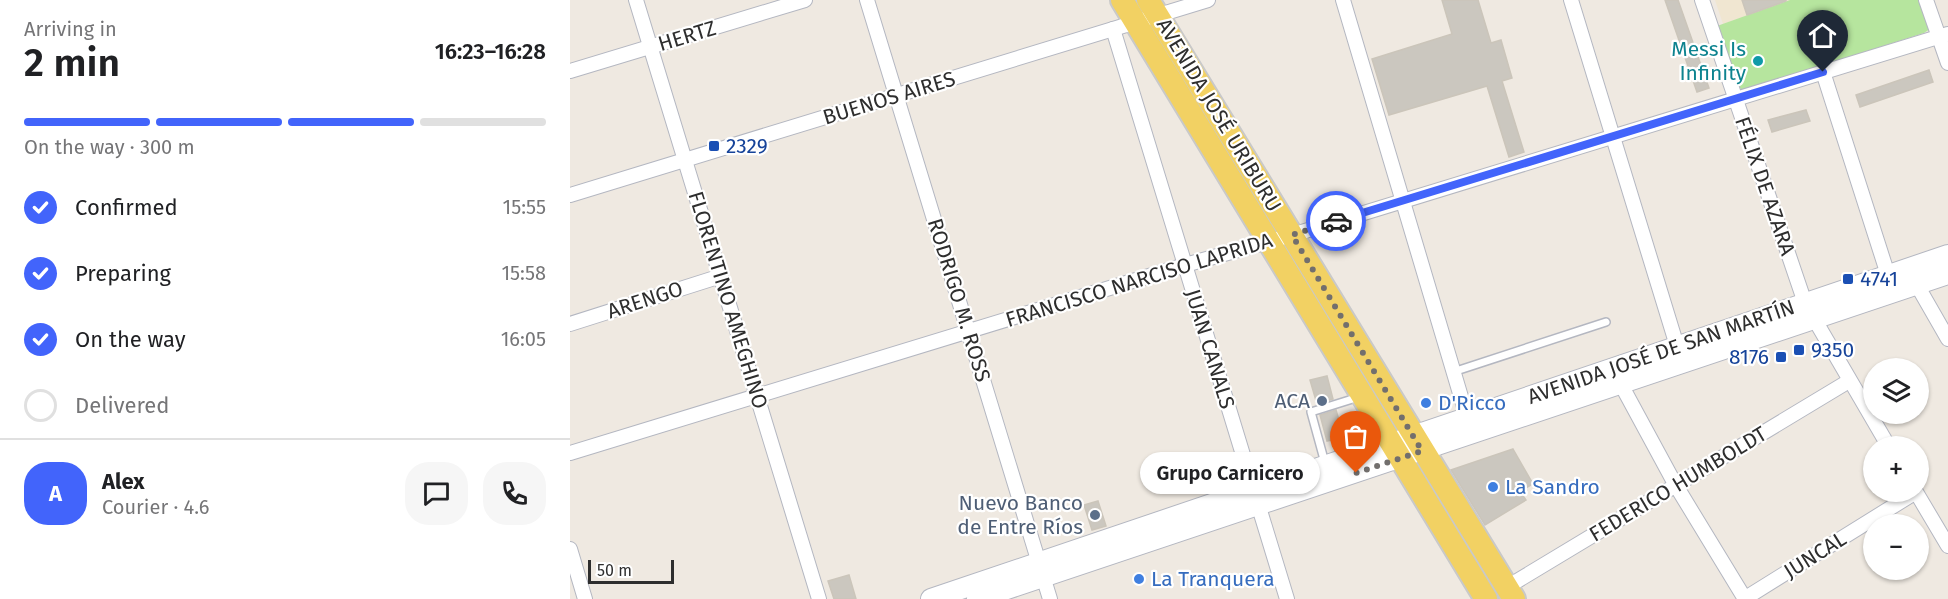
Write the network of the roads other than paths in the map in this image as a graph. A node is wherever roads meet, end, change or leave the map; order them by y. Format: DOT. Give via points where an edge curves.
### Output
graph roads {
  1 [pos="636,0"];
  2 [pos="805,0"];
  3 [pos="867,0"];
  4 [pos="1122,0"];
  5 [pos="1208,0"];
  6 [pos="1343,0"];
  7 [pos="1571,0"];
  8 [pos="1702,0"];
  9 [pos="1926,0"];
  10 [pos="1153,8"];
  11 [pos="1136,22"];
  12 [pos="1113,30"];
  13 [pos="1943,35"];
  14 [pos="651,47"];
  15 [pos="1948,63"];
  16 [pos="570,71"];
  17 [pos="1823,72"];
  18 [pos="897,96"];
  19 [pos="1736,99"];
  20 [pos="1613,136"];
  21 [pos="685,160"];
  22 [pos="570,195"];
  23 [pos="1402,201"];
  24 [pos="1292,235"];
  25 [pos="1268,242"];
  26 [pos="1948,255"];
  27 [pos="1185,265"];
  28 [pos="1948,274"];
  29 [pos="1888,275"];
  30 [pos="721,276"];
  31 [pos="1914,276"];
  32 [pos="1809,311"];
  33 [pos="1606,322"];
  34 [pos="570,324"];
  35 [pos="968,331"];
  36 [pos="1948,339"];
  37 [pos="1677,346"];
  38 [pos="1453,372"];
  39 [pos="1617,376"];
  40 [pos="1849,381"];
  41 [pos="757,396"];
  42 [pos="1362,396"];
  43 [pos="1467,417"];
  44 [pos="1882,436"];
  45 [pos="1418,443"];
  46 [pos="1395,451"];
  47 [pos="570,453"];
  48 [pos="1326,465"];
  49 [pos="1675,484"];
  50 [pos="1256,497"];
  51 [pos="1900,502"];
  52 [pos="1922,502"];
  53 [pos="1948,546"];
  54 [pos="570,549"];
  55 [pos="1041,569"];
  56 [pos="1511,593"];
  57 [pos="585,599"];
  58 [pos="819,599"];
  59 [pos="931,599"];
  60 [pos="977,599"];
  61 [pos="1050,599"];
  62 [pos="1287,599"];
  63 [pos="1486,599"];
  64 [pos="1744,599"];
  1 -- 14 [label="street, FLORENTINO AMEGHINO"];
  2 -- 14 [label="street, HERTZ"];
  3 -- 18 [label="street, RODRIGO M. ROSS"];
  4 -- 11 [label="main road, AVENIDA JOSÉ URIBURU"];
  5 -- 10 [label="street, BUENOS AIRES"];
  6 -- 23 [label="street"];
  7 -- 20 [label="street"];
  8 -- 19 [label="street, FÉLIX DE AZARA"];
  9 -- 13 [label="street"];
  10 -- 11 [label="street, BUENOS AIRES"];
  10 -- 24 [label="main road, AVENIDA JOSÉ URIBURU"];
  11 -- 12 [label="street, BUENOS AIRES"];
  11 -- 25 [label="main road, AVENIDA JOSÉ URIBURU"];
  12 -- 18 [label="street, BUENOS AIRES"];
  12 -- 27 [label="street, JUAN CANALS"];
  13 -- 15 [label="street"];
  13 -- 17 [label="street, FRANCISCO NARCISO LAPRIDA"];
  14 -- 16 [label="street, HERTZ"];
  14 -- 21 [label="street, FLORENTINO AMEGHINO"];
  17 -- 19 [label="street, FRANCISCO NARCISO LAPRIDA"];
  17 -- 29 [label="street"];
  18 -- 21 [label="street, BUENOS AIRES"];
  18 -- 35 [label="street, RODRIGO M. ROSS"];
  19 -- 20 [label="street, FRANCISCO NARCISO LAPRIDA"];
  19 -- 32 [label="street, FÉLIX DE AZARA"];
  20 -- 23 [label="street, FRANCISCO NARCISO LAPRIDA"];
  20 -- 37 [label="street"];
  21 -- 22 [label="street, BUENOS AIRES"];
  21 -- 30 [label="street, FLORENTINO AMEGHINO"];
  23 -- 24 [label="street, FRANCISCO NARCISO LAPRIDA"];
  23 -- 38 [label="street"];
  24 -- 25 [label="street, FRANCISCO NARCISO LAPRIDA"];
  24 -- 45 [label="main road, AVENIDA JOSÉ URIBURU"];
  25 -- 27 [label="street, FRANCISCO NARCISO LAPRIDA"];
  25 -- 42 [label="main road, AVENIDA JOSÉ URIBURU"];
  26 -- 31 [label="main road, AVENIDA JOSÉ DE SAN MARTÍN"];
  27 -- 35 [label="street, FRANCISCO NARCISO LAPRIDA"];
  27 -- 50 [label="street, JUAN CANALS"];
  28 -- 31 [label="main road, AVENIDA JOSÉ DE SAN MARTÍN"];
  29 -- 31 [label="main road, AVENIDA JOSÉ DE SAN MARTÍN"];
  29 -- 32 [label="main road, AVENIDA JOSÉ DE SAN MARTÍN"];
  30 -- 34 [label="street, ARENGO"];
  30 -- 41 [label="street, FLORENTINO AMEGHINO"];
  31 -- 32 [label="main road, AVENIDA JOSÉ DE SAN MARTÍN"];
  31 -- 36 [label="street"];
  32 -- 37 [label="main road, AVENIDA JOSÉ DE SAN MARTÍN"];
  32 -- 39 [label="main road, AVENIDA JOSÉ DE SAN MARTÍN"];
  32 -- 40 [label="street, FÉLIX DE AZARA"];
  33 -- 38 [label="lane"];
  35 -- 41 [label="street, FRANCISCO NARCISO LAPRIDA"];
  35 -- 55 [label="street, RODRIGO M. ROSS"];
  37 -- 39 [label="main road, AVENIDA JOSÉ DE SAN MARTÍN"];
  38 -- 43 [label="street"];
  39 -- 43 [label="main road, AVENIDA JOSÉ DE SAN MARTÍN"];
  39 -- 45 [label="main road, AVENIDA JOSÉ DE SAN MARTÍN"];
  39 -- 49 [label="street"];
  40 -- 44 [label="street, FÉLIX DE AZARA"];
  40 -- 49 [label="street, FEDERICO HUMBOLDT"];
  41 -- 47 [label="street, FRANCISCO NARCISO LAPRIDA"];
  41 -- 58 [label="street, FLORENTINO AMEGHINO"];
  42 -- 46 [label="main road, AVENIDA JOSÉ URIBURU"];
  42 -- 48 [label="lane" via="1311,412"];
  43 -- 45 [label="main road, AVENIDA JOSÉ DE SAN MARTÍN"];
  45 -- 46 [label="main road, AVENIDA JOSÉ DE SAN MARTÍN"];
  45 -- 56 [label="main road, AVENIDA JOSÉ URIBURU"];
  46 -- 48 [label="main road, AVENIDA JOSÉ DE SAN MARTÍN"];
  46 -- 50 [label="main road, AVENIDA JOSÉ DE SAN MARTÍN"];
  46 -- 63 [label="main road, AVENIDA JOSÉ URIBURU"];
  48 -- 50 [label="main road, AVENIDA JOSÉ DE SAN MARTÍN"];
  49 -- 56 [label="street, FEDERICO HUMBOLDT"];
  49 -- 64 [label="street"];
  50 -- 55 [label="main road, AVENIDA JOSÉ DE SAN MARTÍN"];
  50 -- 62 [label="street, JUAN CANALS"];
  51 -- 64 [label="street, JUNCAL"];
  52 -- 53 [label="street"];
  54 -- 57 [label="street"];
  55 -- 59 [label="main road, AVENIDA JOSÉ DE SAN MARTÍN"];
  55 -- 60 [label="main road, AVENIDA JOSÉ DE SAN MARTÍN"];
  55 -- 61 [label="street, RODRIGO M. ROSS"];
}
